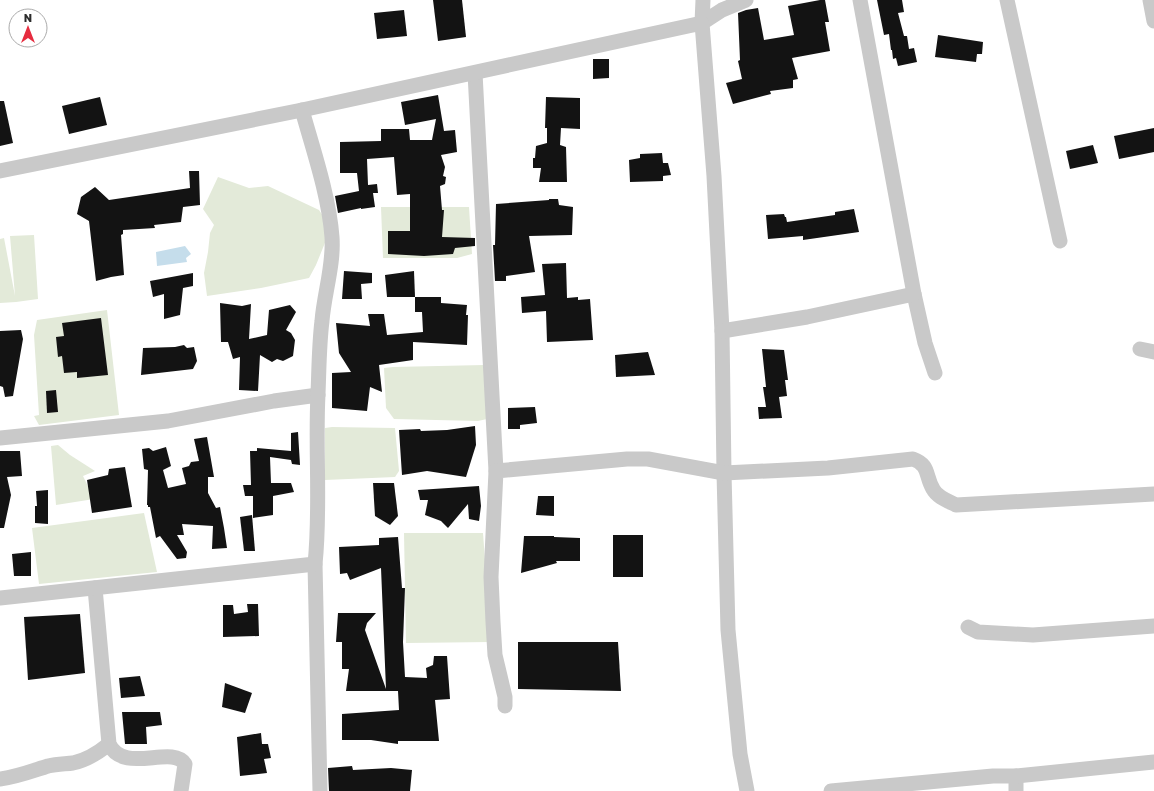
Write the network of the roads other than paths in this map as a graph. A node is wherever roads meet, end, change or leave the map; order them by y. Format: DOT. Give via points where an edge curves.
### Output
graph roads {
  1 [pos="703,0"];
  2 [pos="746,0"];
  3 [pos="860,0"];
  4 [pos="1007,0"];
  5 [pos="1150,0"];
  6 [pos="1154,21"];
  7 [pos="702,23"];
  8 [pos="475,72"];
  9 [pos="302,110"];
  10 [pos="0,172"];
  11 [pos="1060,241"];
  12 [pos="914,294"];
  13 [pos="722,331"];
  14 [pos="935,373"];
  15 [pos="318,395"];
  16 [pos="0,438"];
  17 [pos="496,472"];
  18 [pos="724,474"];
  19 [pos="1154,494"];
  20 [pos="315,564"];
  21 [pos="96,588"];
  22 [pos="0,598"];
  23 [pos="968,626"];
  24 [pos="1154,626"];
  25 [pos="504,706"];
  26 [pos="108,744"];
  27 [pos="1154,762"];
  28 [pos="0,779"];
  29 [pos="1016,784"];
  30 [pos="181,791"];
  31 [pos="320,791"];
  32 [pos="747,791"];
  33 [pos="831,791"];
  1 -- 7 [label="street"];
  2 -- 7 [label="street" via="722,10"];
  3 -- 12 [label="street"];
  4 -- 11 [label="street"];
  5 -- 6 [label="street"];
  7 -- 8 [label="street"];
  7 -- 13 [label="street" via="714,176"];
  8 -- 9 [label="street"];
  8 -- 17 [label="street"];
  9 -- 10 [label="street"];
  9 -- 15 [label="street" via="320,174 332,238 322,322"];
  12 -- 13 [label="street" via="807,318"];
  12 -- 14 [label="street"];
  13 -- 18 [label="street"];
  15 -- 16 [label="street" via="168,421"];
  15 -- 20 [label="street" via="318,530"];
  17 -- 18 [label="street" via="627,459 648,460"];
  17 -- 25 [label="street" via="491,577 492,622 505,697"];
  18 -- 19 [label="street" via="828,468 913,459 920,461 925,467 933,490 941,498 956,505"];
  18 -- 32 [label="street" via="728,630 740,754"];
  20 -- 21 [label="street"];
  20 -- 31 [label="street"];
  21 -- 22 [label="street"];
  21 -- 26 [label="street"];
  23 -- 24 [label="street" via="978,632 1033,635"];
  26 -- 28 [label="street" via="86,759 74,763"];
  26 -- 30 [label="street" via="118,754 130,759 182,759 185,764"];
  27 -- 29 [label="street"];
  29 -- 33 [label="street" via="993,776"];
}
